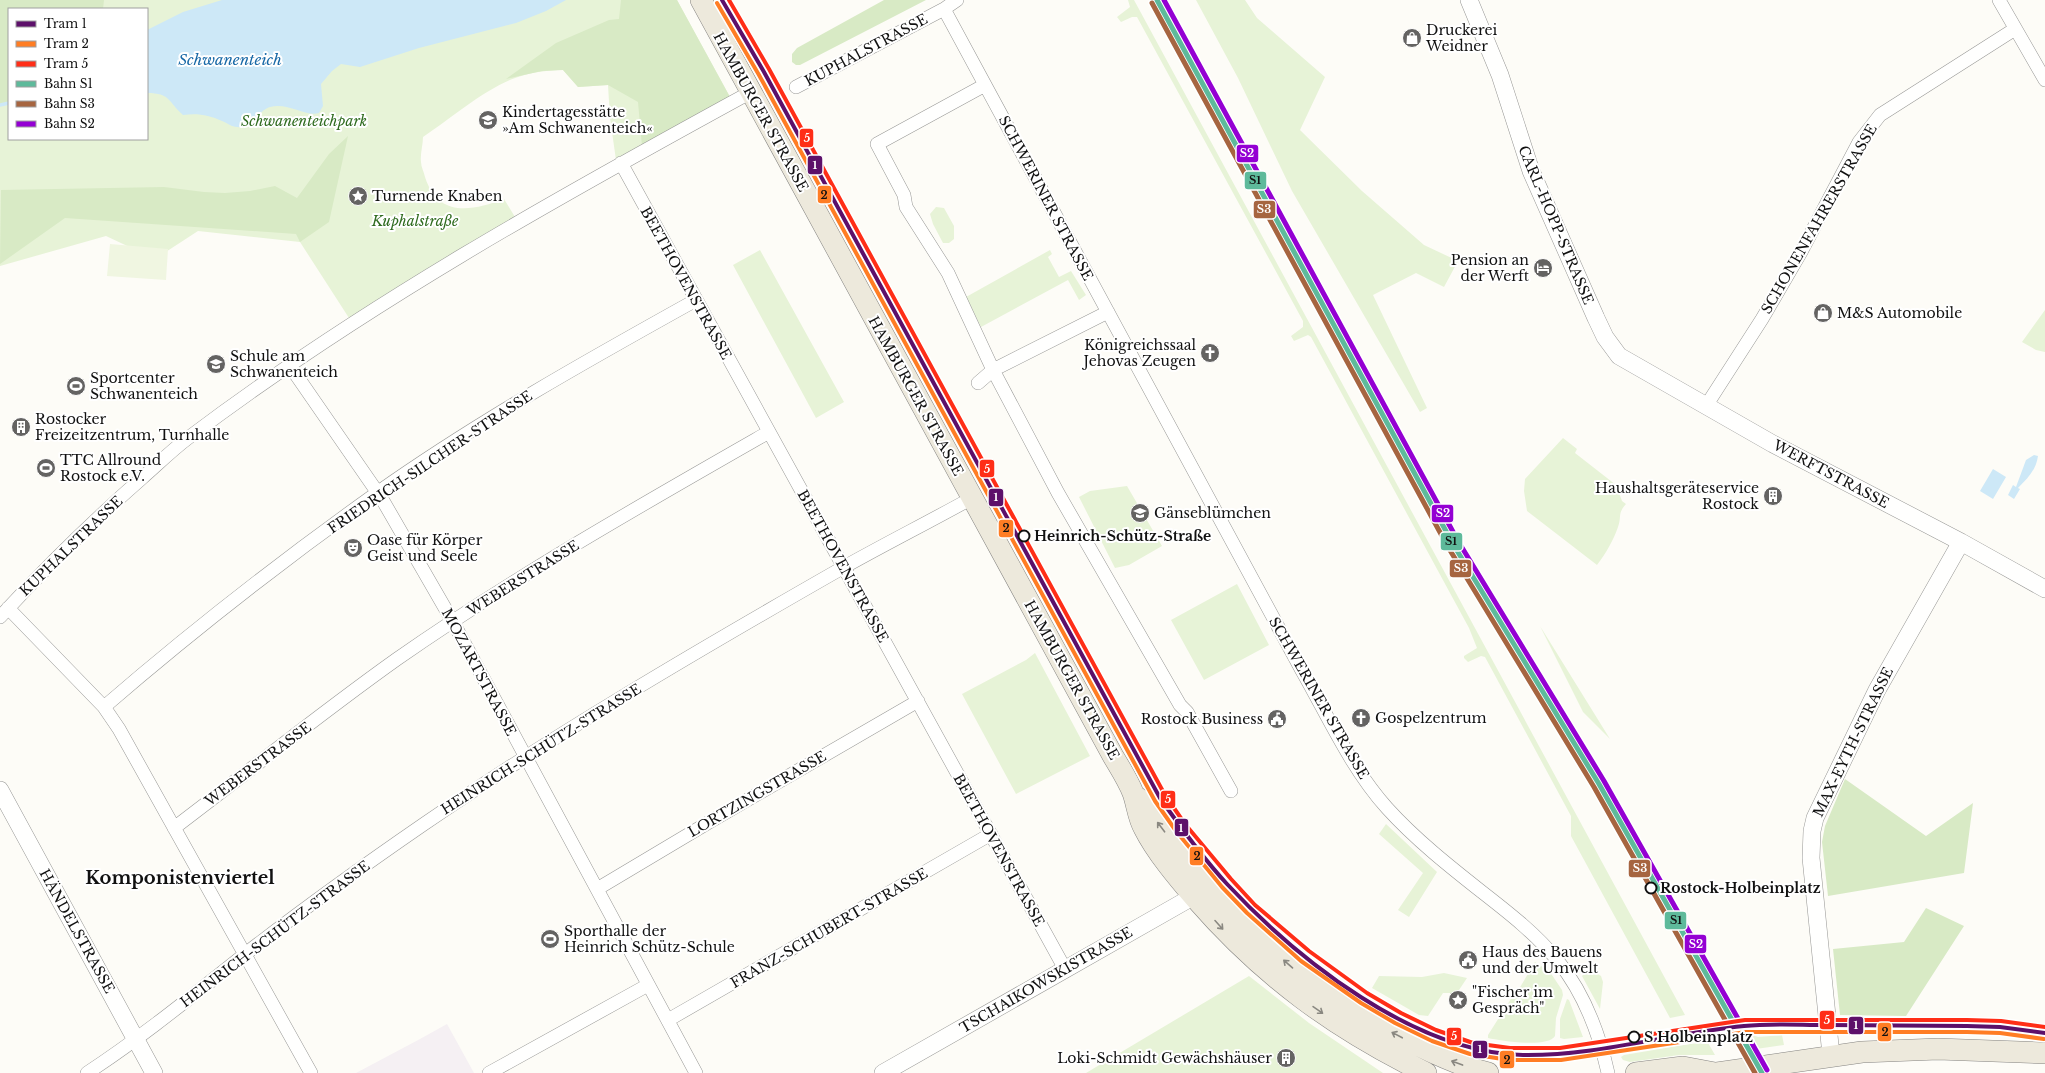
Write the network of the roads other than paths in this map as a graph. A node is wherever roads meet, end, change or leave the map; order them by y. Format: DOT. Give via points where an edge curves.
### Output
graph roads {
  1 [pos="701,0"];
  2 [pos="957,0"];
  3 [pos="1468,0"];
  4 [pos="1999,0"];
  5 [pos="944,10"];
  6 [pos="2015,29"];
  7 [pos="2045,80"];
  8 [pos="985,85"];
  9 [pos="796,88"];
  10 [pos="751,92"];
  11 [pos="620,163"];
  12 [pos="696,300"];
  13 [pos="1108,312"];
  14 [pos="1619,356"];
  15 [pos="290,366"];
  16 [pos="993,370"];
  17 [pos="978,382"];
  18 [pos="1706,406"];
  19 [pos="769,432"];
  20 [pos="378,493"];
  21 [pos="972,498"];
  22 [pos="1961,542"];
  23 [pos="844,568"];
  24 [pos="2045,589"];
  25 [pos="4,612"];
  26 [pos="453,622"];
  27 [pos="918,702"];
  28 [pos="104,707"];
  29 [pos="525,757"];
  30 [pos="0,790"];
  31 [pos="1232,791"];
  32 [pos="174,828"];
  33 [pos="991,834"];
  34 [pos="597,889"];
  35 [pos="1201,891"];
  36 [pos="245,954"];
  37 [pos="1065,970"];
  38 [pos="648,985"];
  39 [pos="668,1020"];
  40 [pos="136,1040"];
  41 [pos="2045,1053"];
  42 [pos="1831,1055"];
  43 [pos="87,1073"];
  44 [pos="154,1073"];
  45 [pos="311,1073"];
  46 [pos="489,1073"];
  47 [pos="696,1073"];
  48 [pos="884,1073"];
  49 [pos="1426,1073"];
  50 [pos="1488,1073"];
  51 [pos="1608,1073"];
  52 [pos="1636,1073"];
  53 [pos="1716,1073"];
  1 -- 10 [label="main road, HAMBURGER STRASSE"];
  2 -- 5 [label="street, KUPHALSTRASSE"];
  3 -- 14 [label="street, CARL-HOPP-STRASSE" via="1500,75 1531,171 1605,337"];
  4 -- 6 [label="street"];
  5 -- 8 [label="street, SCHWERINER STRASSE"];
  5 -- 9 [label="street, KUPHALSTRASSE"];
  6 -- 7 [label="street"];
  6 -- 18 [label="street, SCHONENFAHRERSTRASSE" via="1880,115 1873,122 1859,142 1801,252 1762,319"];
  8 -- 13 [label="street, SCHWERINER STRASSE"];
  8 -- 16 [label="street" via="877,144 904,195 906,207 948,273"];
  10 -- 11 [label="street, KUPHALSTRASSE"];
  10 -- 21 [label="main road, HAMBURGER STRASSE"];
  11 -- 12 [label="street, BEETHOVENSTRASSE"];
  11 -- 15 [label="street, KUPHALSTRASSE" via="491,237 367,314"];
  12 -- 19 [label="street, BEETHOVENSTRASSE"];
  12 -- 20 [label="street, FRIEDRICH-SILCHER-STRASSE" via="540,389"];
  13 -- 16 [label="street"];
  13 -- 51 [label="street, SCHWERINER STRASSE" via="1330,721 1368,783 1386,807 1420,841 1521,923 1554,957 1584,1001"];
  14 -- 18 [label="street, WERFTSTRASSE"];
  15 -- 20 [label="street, MOZARTSTRASSE"];
  15 -- 25 [label="street, KUPHALSTRASSE" via="186,440 103,512"];
  16 -- 17 [label="street"];
  16 -- 31 [label="street" via="1058,493"];
  18 -- 22 [label="street, WERFTSTRASSE" via="1798,458"];
  19 -- 23 [label="street, BEETHOVENSTRASSE"];
  19 -- 26 [label="street, WEBERSTRASSE" via="601,529"];
  20 -- 26 [label="street, MOZARTSTRASSE"];
  20 -- 28 [label="street, FRIEDRICH-SILCHER-STRASSE" via="238,596"];
  21 -- 23 [label="street, HEINRICH-SCHÜTZ-STRASSE"];
  21 -- 35 [label="main road, HAMBURGER STRASSE" via="1133,792 1143,827 1175,873"];
  22 -- 24 [label="street, WERFTSTRASSE"];
  22 -- 42 [label="street, MAX-EYTH-STRASSE" via="1877,690 1819,811 1812,831 1811,858"];
  23 -- 27 [label="street, BEETHOVENSTRASSE"];
  23 -- 29 [label="street, HEINRICH-SCHÜTZ-STRASSE" via="656,677"];
  25 -- 28 [label="street"];
  26 -- 29 [label="street, MOZARTSTRASSE"];
  26 -- 32 [label="street, WEBERSTRASSE" via="397,659"];
  27 -- 33 [label="street, BEETHOVENSTRASSE"];
  27 -- 34 [label="street, LORTZINGSTRASSE"];
  28 -- 32 [label="street"];
  29 -- 34 [label="street, MOZARTSTRASSE"];
  29 -- 36 [label="street, HEINRICH-SCHÜTZ-STRASSE" via="376,857"];
  30 -- 40 [label="street, HÄNDELSTRASSE"];
  32 -- 36 [label="street"];
  33 -- 37 [label="street, BEETHOVENSTRASSE"];
  33 -- 39 [label="street, FRANZ-SCHUBERT-STRASSE"];
  34 -- 38 [label="street, MOZARTSTRASSE"];
  35 -- 37 [label="street, TSCHAIKOWSKISTRASSE"];
  35 -- 49 [label="main road, HAMBURGER STRASSE, one-way" via="1237,944 1293,992 1352,1032"];
  50 -- 35 [label="main road, HAMBURGER STRASSE, one-way" via="1444,1059 1377,1024 1330,995 1291,967"];
  36 -- 40 [label="street, HEINRICH-SCHÜTZ-STRASSE"];
  36 -- 45 [label="street"];
  37 -- 48 [label="street, TSCHAIKOWSKISTRASSE"];
  38 -- 39 [label="street, MOZARTSTRASSE"];
  38 -- 46 [label="street"];
  39 -- 47 [label="street, MOZARTSTRASSE"];
  40 -- 43 [label="street, HEINRICH-SCHÜTZ-STRASSE"];
  40 -- 44 [label="street, HÄNDELSTRASSE"];
  41 -- 42 [label="main road" via="1938,1049"];
  42 -- 53 [label="main road"];
  52 -- 53 [label="main road" via="1683,1067"];
}
